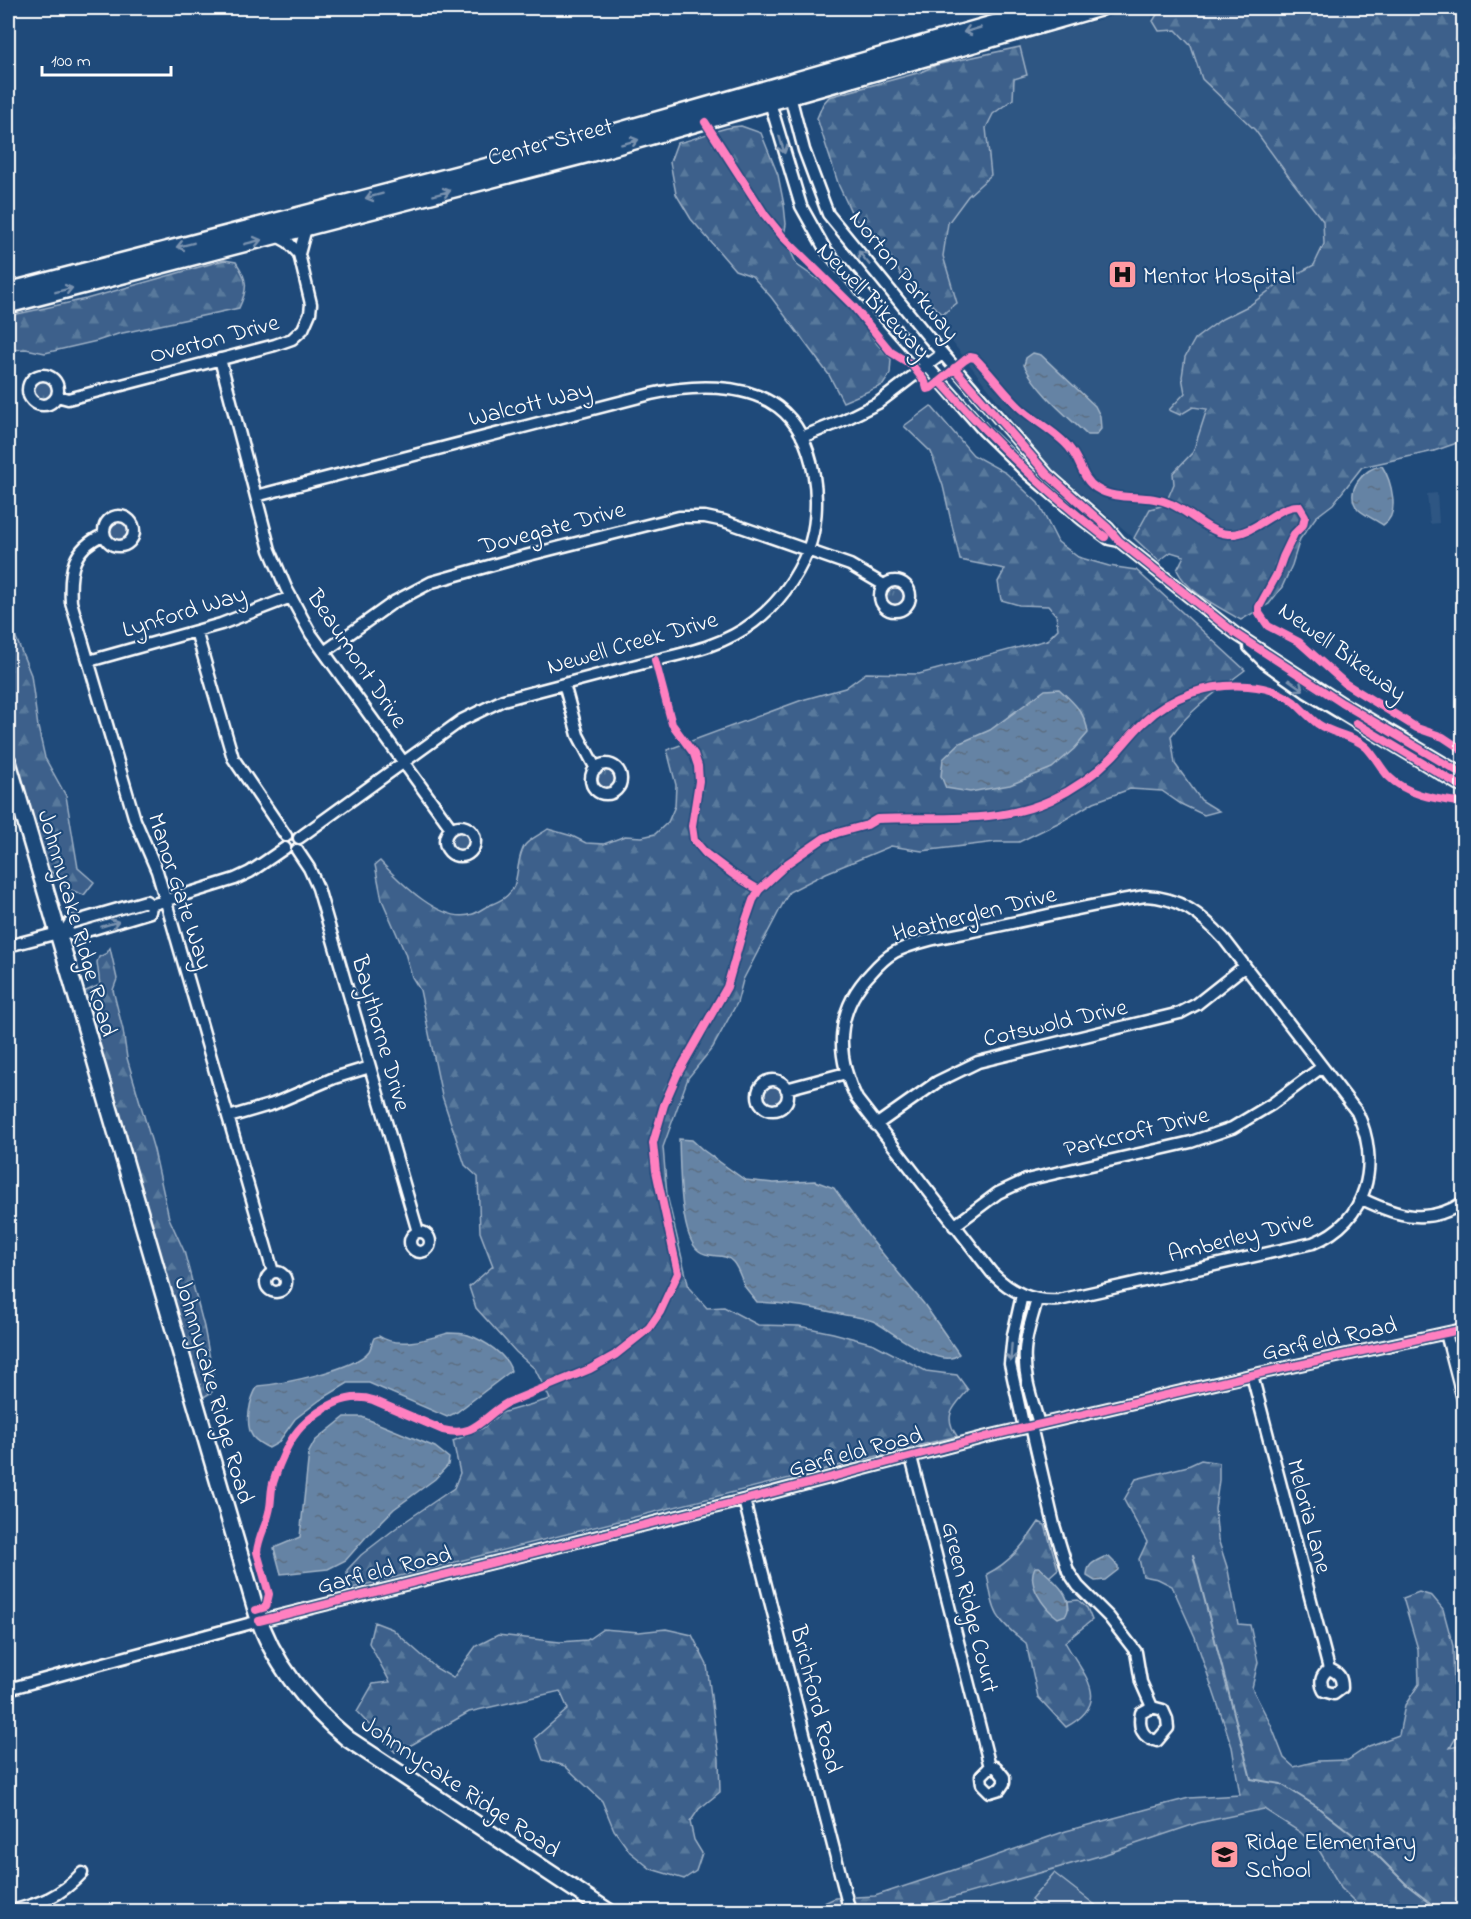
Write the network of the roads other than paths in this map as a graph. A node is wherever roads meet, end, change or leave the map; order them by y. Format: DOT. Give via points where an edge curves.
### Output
graph roads {
  1 [pos="1048,8"];
  2 [pos="1100,8"];
  3 [pos="788,90"];
  4 [pos="768,96"];
  5 [pos="701,116"];
  6 [pos="306,228"];
  7 [pos="278,236"];
  8 [pos="299,254"];
  9 [pos="8,291"];
  10 [pos="8,305"];
  11 [pos="942,354"];
  12 [pos="220,360"];
  13 [pos="927,365"];
  14 [pos="57,396"];
  15 [pos="802,437"];
  16 [pos="256,496"];
  17 [pos="104,535"];
  18 [pos="1119,541"];
  19 [pos="808,549"];
  20 [pos="884,585"];
  21 [pos="291,597"];
  22 [pos="196,632"];
  23 [pos="1236,634"];
  24 [pos="324,652"];
  25 [pos="89,661"];
  26 [pos="564,684"];
  27 [pos="8,762"];
  28 [pos="403,762"];
  29 [pos="596,769"];
  30 [pos="1464,775"];
  31 [pos="1464,788"];
  32 [pos="452,828"];
  33 [pos="286,836"];
  34 [pos="299,838"];
  35 [pos="285,848"];
  36 [pos="297,850"];
  37 [pos="166,901"];
  38 [pos="1172,901"];
  39 [pos="61,932"];
  40 [pos="8,946"];
  41 [pos="1245,966"];
  42 [pos="370,1067"];
  43 [pos="1322,1067"];
  44 [pos="846,1073"];
  45 [pos="786,1089"];
  46 [pos="229,1118"];
  47 [pos="876,1125"];
  48 [pos="1362,1199"];
  49 [pos="1464,1202"];
  50 [pos="954,1226"];
  51 [pos="418,1232"];
  52 [pos="273,1272"];
  53 [pos="1030,1298"];
  54 [pos="1464,1329"];
  55 [pos="1446,1333"];
  56 [pos="1252,1375"];
  57 [pos="1464,1403"];
  58 [pos="1031,1426"];
  59 [pos="911,1457"];
  60 [pos="744,1500"];
  61 [pos="259,1621"];
  62 [pos="1329,1669"];
  63 [pos="8,1689"];
  64 [pos="1152,1707"];
  65 [pos="990,1767"];
  66 [pos="82,1873"];
  67 [pos="849,1908"];
  68 [pos="8,1911"];
  69 [pos="609,1911"];
  1 -- 3 [label="main road, Center Street, one-way"];
  2 -- 3 [label="main road, Center Street"];
  3 -- 4 [label="main road, Center Street"];
  11 -- 3 [label="street, Norton Parkway, one-way" via="828,214 804,150"];
  4 -- 5 [label="main road, Center Street"];
  4 -- 13 [label="street, Norton Parkway, one-way" via="801,206 825,249"];
  6 -- 5 [label="main road, Center Street, one-way"];
  5 -- 9 [label="main road, Center Street, one-way" via="569,145"];
  6 -- 7 [label="main road, Center Street"];
  6 -- 8 [label="street, Overton Drive"];
  7 -- 8 [label="street"];
  10 -- 7 [label="main road, Center Street, one-way"];
  8 -- 12 [label="street, Overton Drive" via="311,304 303,329 285,342"];
  11 -- 13 [label="street"];
  11 -- 18 [label="street, Norton Parkway" via="1047,474"];
  12 -- 14 [label="street, Overton Drive" via="68,399"];
  12 -- 16 [label="street, Beaumont Drive"];
  13 -- 15 [label="street" via="878,403"];
  13 -- 18 [label="street, Norton Parkway" via="1026,472 1083,520 1109,539"];
  15 -- 16 [label="street, Walcott Way" via="787,415 757,396 730,390 668,390"];
  15 -- 19 [label="street, Newell Creek Drive" via="811,462 815,499"];
  16 -- 21 [label="street, Beaumont Drive" via="270,550"];
  17 -- 25 [label="street, Manor Gate Way" via="81,549 71,582 71,602"];
  18 -- 23 [label="street, Norton Parkway"];
  19 -- 20 [label="street, Dovegate Drive" via="850,565"];
  19 -- 24 [label="street, Dovegate Drive" via="717,519 673,518 432,582 393,602"];
  19 -- 26 [label="street, Newell Creek Drive" via="780,598 734,636"];
  21 -- 22 [label="street, Lynford Way"];
  21 -- 24 [label="street, Beaumont Drive"];
  22 -- 25 [label="street, Lynford Way"];
  22 -- 33 [label="street" via="233,758"];
  23 -- 30 [label="street, Norton Parkway"];
  23 -- 31 [label="street, Norton Parkway, one-way" via="1265,663 1306,692"];
  24 -- 28 [label="street, Beaumont Drive"];
  25 -- 37 [label="street, Manor Gate Way" via="135,820"];
  26 -- 28 [label="street, Newell Creek Drive" via="483,708"];
  26 -- 29 [label="street" via="578,735"];
  27 -- 39 [label="main road, Johnnycake Ridge Road"];
  28 -- 32 [label="street, Beaumont Drive"];
  28 -- 34 [label="street, Newell Creek Drive"];
  33 -- 34 [label="street"];
  33 -- 35 [label="street"];
  34 -- 36 [label="street"];
  35 -- 36 [label="street"];
  35 -- 37 [label="street" via="235,879"];
  36 -- 42 [label="street, Baythorne Drive" via="318,888"];
  37 -- 39 [label="street" via="151,905 146,902 70,923"];
  37 -- 46 [label="street, Manor Gate Way"];
  38 -- 41 [label="street, Amberley Drive" via="1206,919"];
  38 -- 44 [label="street, Heatherglen Drive" via="1145,896 1116,901 896,951 862,981 849,1005 841,1034"];
  39 -- 40 [label="street"];
  39 -- 61 [label="main road, Johnnycake Ridge Road"];
  41 -- 43 [label="street, Amberley Drive"];
  41 -- 47 [label="street, Cotswold Drive" via="1180,1013 978,1062 937,1082"];
  42 -- 46 [label="street"];
  42 -- 51 [label="street, Baythorne Drive"];
  43 -- 48 [label="street, Amberley Drive" via="1357,1112 1365,1135 1370,1156"];
  43 -- 50 [label="street, Parkcroft Drive" via="1232,1128 1191,1142 1026,1180 998,1193"];
  44 -- 45 [label="street"];
  44 -- 47 [label="street, Heatherglen Drive" via="857,1099"];
  46 -- 52 [label="street, Manor Gate Way"];
  47 -- 50 [label="street, Heatherglen Drive"];
  48 -- 49 [label="street" via="1409,1216 1439,1214"];
  48 -- 53 [label="street, Amberley Drive" via="1339,1229 1312,1244 1059,1300"];
  50 -- 53 [label="street, Heatherglen Drive" via="992,1273 1012,1291"];
  53 -- 58 [label="street" via="1024,1362"];
  53 -- 58 [label="street, one-way" via="1013,1335 1010,1364"];
  54 -- 55 [label="street, Garfield Road"];
  55 -- 56 [label="street, Garfield Road"];
  55 -- 57 [label="street"];
  56 -- 58 [label="street, Garfield Road"];
  56 -- 62 [label="street, Meloria Lane"];
  58 -- 59 [label="street, Garfield Road"];
  58 -- 64 [label="street" via="1068,1571 1136,1652 1141,1682"];
  59 -- 60 [label="street, Garfield Road"];
  59 -- 65 [label="street, Green Ridge Court"];
  60 -- 61 [label="street, Garfield Road"];
  60 -- 67 [label="street, Brichford Road"];
  61 -- 63 [label="street, Garfield Road"];
  61 -- 69 [label="main road, Johnnycake Ridge Road" via="291,1678 324,1719 348,1739"];
  66 -- 68 [label="street" via="54,1896"];
}
